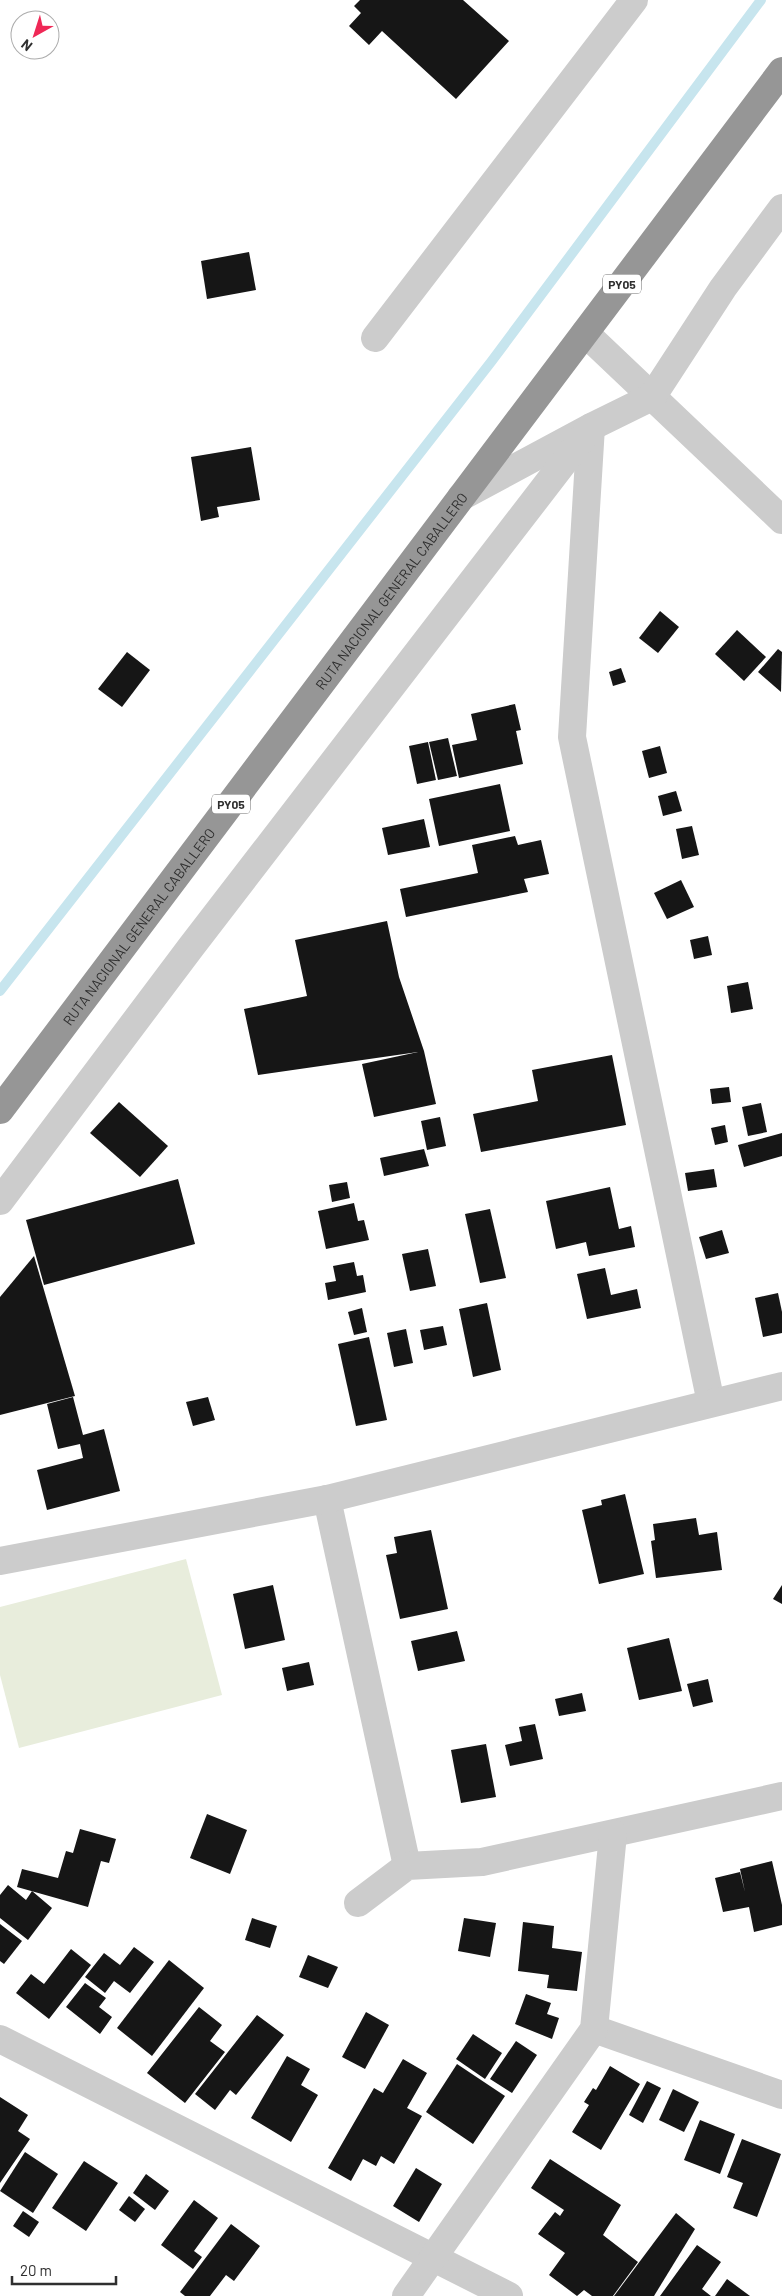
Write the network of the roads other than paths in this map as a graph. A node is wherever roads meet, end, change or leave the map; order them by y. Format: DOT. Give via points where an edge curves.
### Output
graph roads {
  1 [pos="634,0"];
  2 [pos="782,71"];
  3 [pos="782,208"];
  4 [pos="585,333"];
  5 [pos="375,338"];
  6 [pos="652,397"];
  7 [pos="591,427"];
  8 [pos="461,497"];
  9 [pos="782,520"];
  10 [pos="0,1110"];
  11 [pos="0,1201"];
  12 [pos="782,1386"];
  13 [pos="710,1403"];
  14 [pos="327,1499"];
  15 [pos="0,1561"];
  16 [pos="782,1796"];
  17 [pos="613,1834"];
  18 [pos="408,1866"];
  19 [pos="358,1902"];
  20 [pos="594,2030"];
  21 [pos="0,2039"];
  22 [pos="782,2095"];
  23 [pos="434,2259"];
  24 [pos="406,2296"];
  25 [pos="509,2296"];
  1 -- 5 [label="street"];
  2 -- 4 [label="highway, RUTA NACIONAL GENERAL CABALLERO / PY05"];
  3 -- 6 [label="street" via="723,288"];
  4 -- 6 [label="street"];
  4 -- 8 [label="highway, RUTA NACIONAL GENERAL CABALLERO / PY05"];
  6 -- 7 [label="street"];
  6 -- 9 [label="street"];
  7 -- 8 [label="street"];
  7 -- 11 [label="street" via="203,931"];
  7 -- 13 [label="street" via="572,737"];
  8 -- 10 [label="highway, RUTA NACIONAL GENERAL CABALLERO / PY05"];
  12 -- 13 [label="street"];
  13 -- 14 [label="street"];
  14 -- 15 [label="street"];
  14 -- 18 [label="street"];
  16 -- 17 [label="street"];
  17 -- 18 [label="street" via="482,1862"];
  17 -- 20 [label="street"];
  18 -- 19 [label="street"];
  20 -- 22 [label="street"];
  20 -- 23 [label="street"];
  21 -- 23 [label="street"];
  23 -- 24 [label="street"];
  23 -- 25 [label="street"];
}
